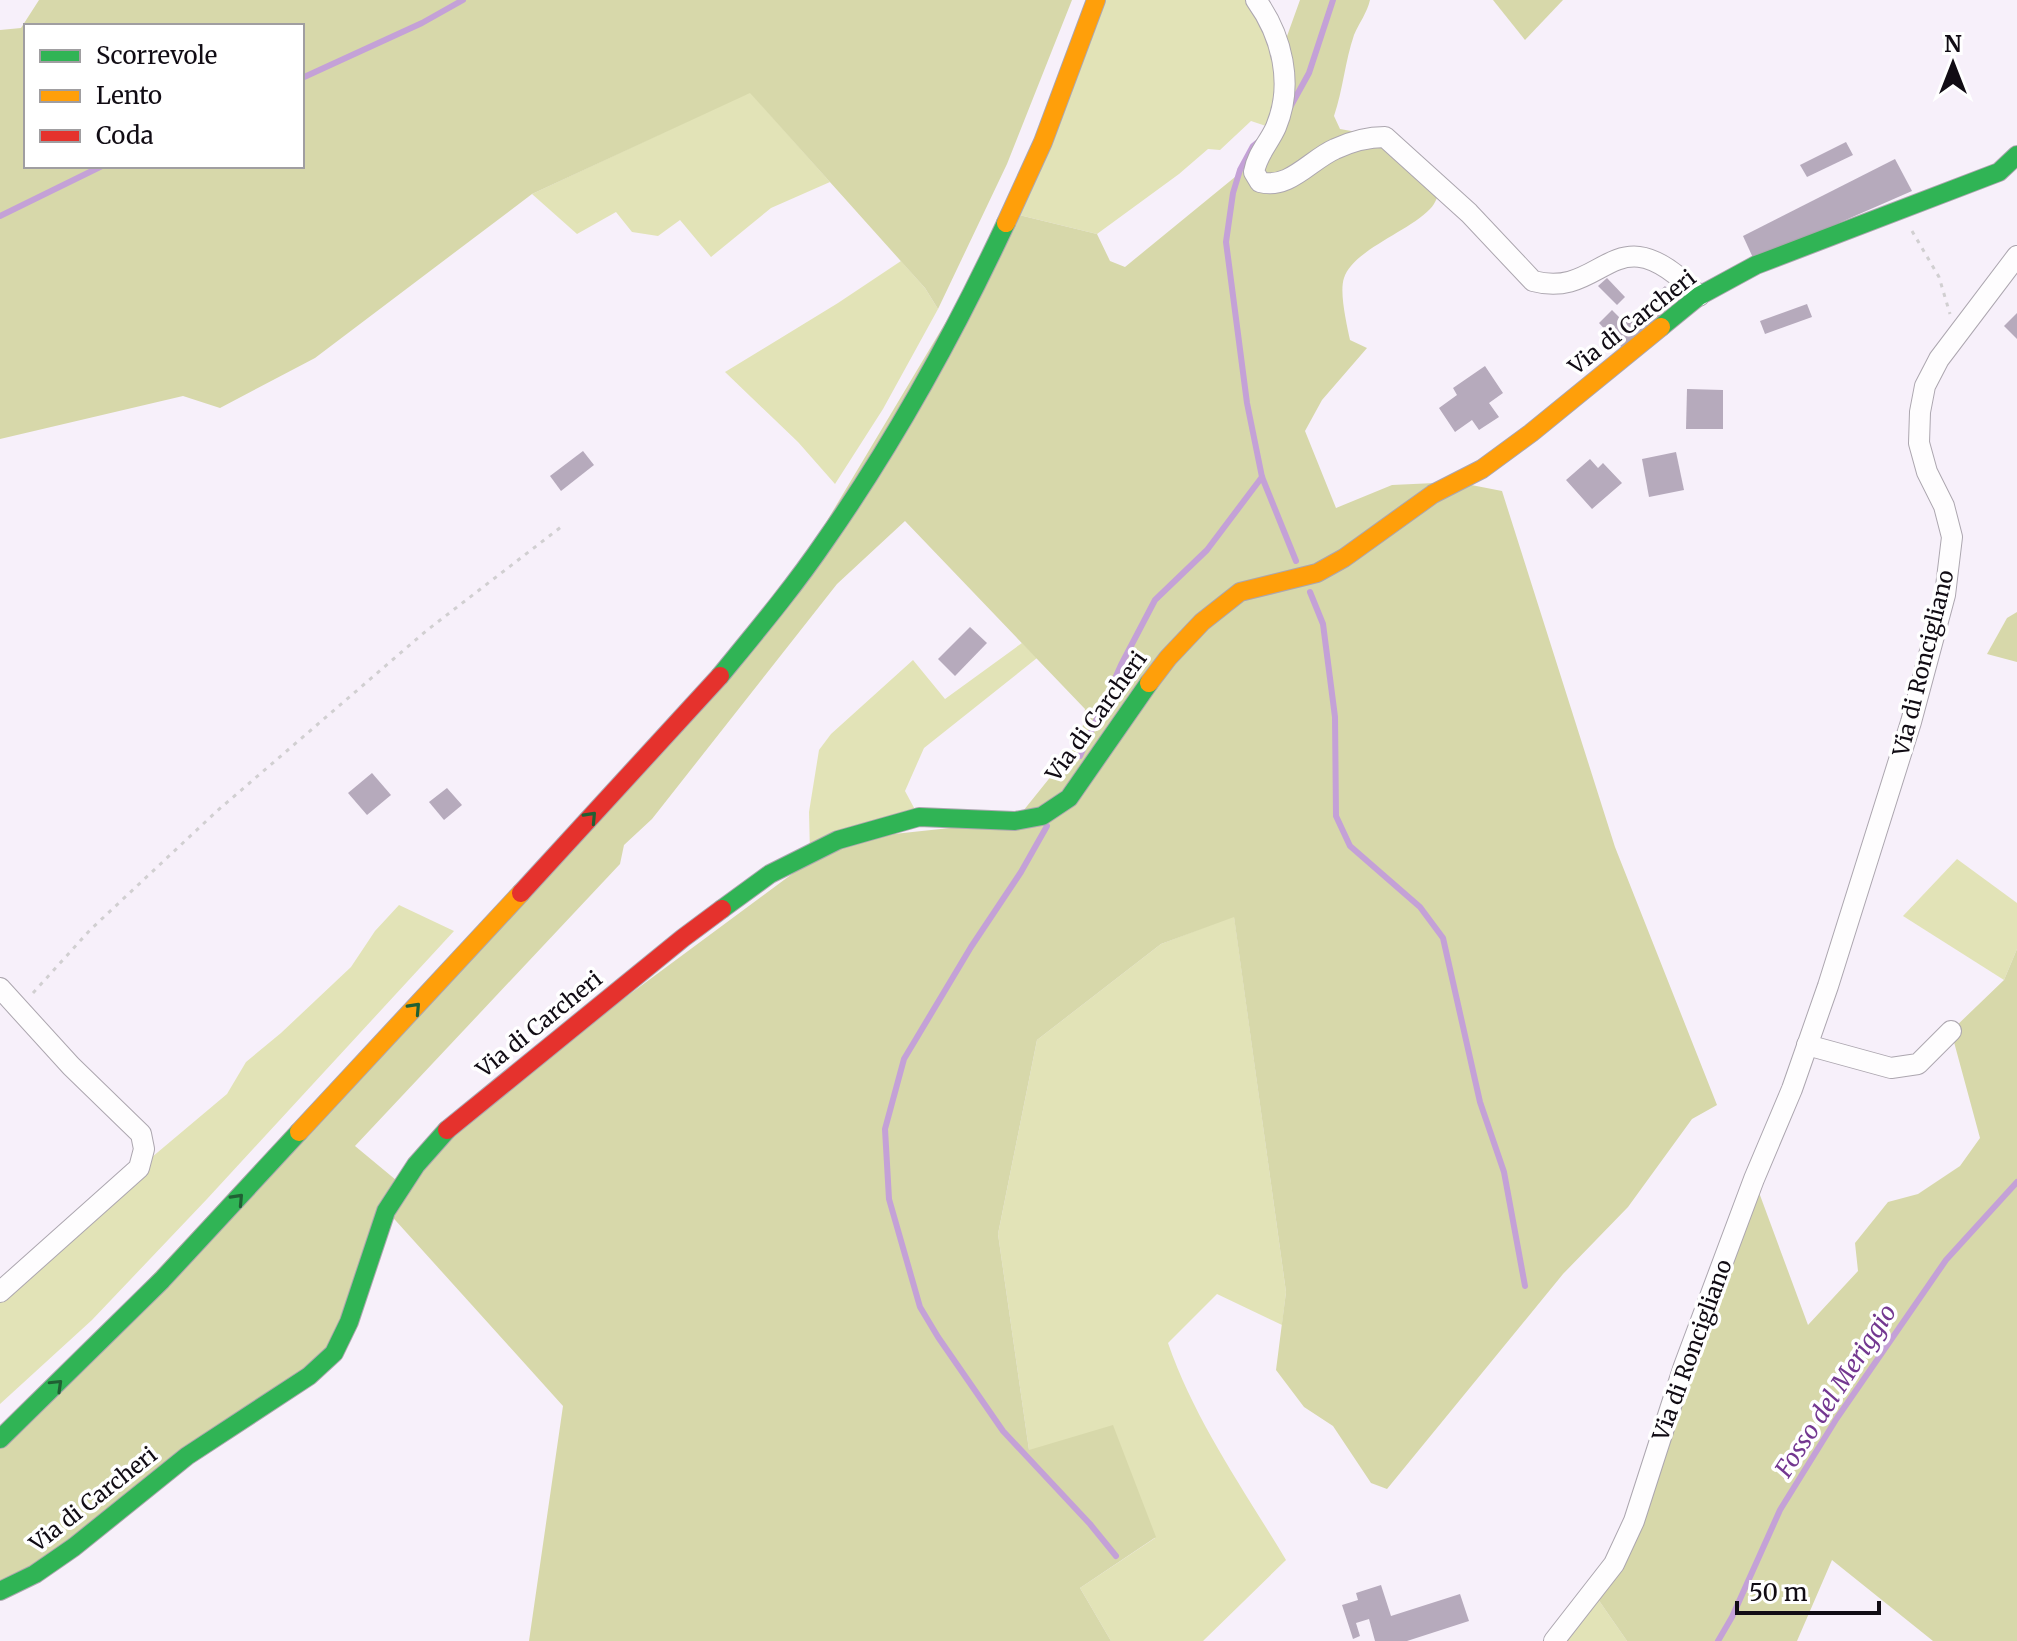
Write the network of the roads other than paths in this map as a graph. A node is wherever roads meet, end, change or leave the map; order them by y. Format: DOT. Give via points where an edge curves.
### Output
graph roads {
  1 [pos="1096,0"];
  2 [pos="1256,0"];
  3 [pos="2017,155"];
  4 [pos="2017,256"];
  5 [pos="1699,296"];
  6 [pos="0,988"];
  7 [pos="1951,1031"];
  8 [pos="1807,1045"];
  9 [pos="0,1292"];
  10 [pos="0,1439"];
  11 [pos="0,1591"];
  12 [pos="1554,1641"];
  10 -- 1 [label="main road, one-way" via="162,1280 715,683 825,542 910,411 983,276 1058,105"];
  2 -- 5 [label="street" via="1282,50 1285,92 1275,129 1257,159 1254,172 1260,182 1280,184 1333,149 1365,137 1385,137 1469,213 1533,281 1562,283 1609,261 1646,256 1675,271"];
  3 -- 5 [label="main road, Via di Carcheri" via="1999,172 1756,265"];
  4 -- 8 [label="street, Via di Roncigliano" via="1939,359 1925,386 1919,443 1952,537 1945,595 1886,805"];
  5 -- 11 [label="main road, Via di Carcheri" via="1482,469 1433,494 1317,573 1240,592 1221,605 1168,658 1069,798 1042,816 1015,821 919,817 838,840 770,874 683,938 449,1128 416,1165 386,1211 334,1353 309,1376 187,1456 74,1547"];
  6 -- 9 [label="street" via="141,1134 144,1149 139,1168"];
  7 -- 8 [label="street" via="1918,1064 1891,1068"];
  8 -- 12 [label="street, Via di Roncigliano" via="1684,1366 1634,1521 1614,1564"];
}
